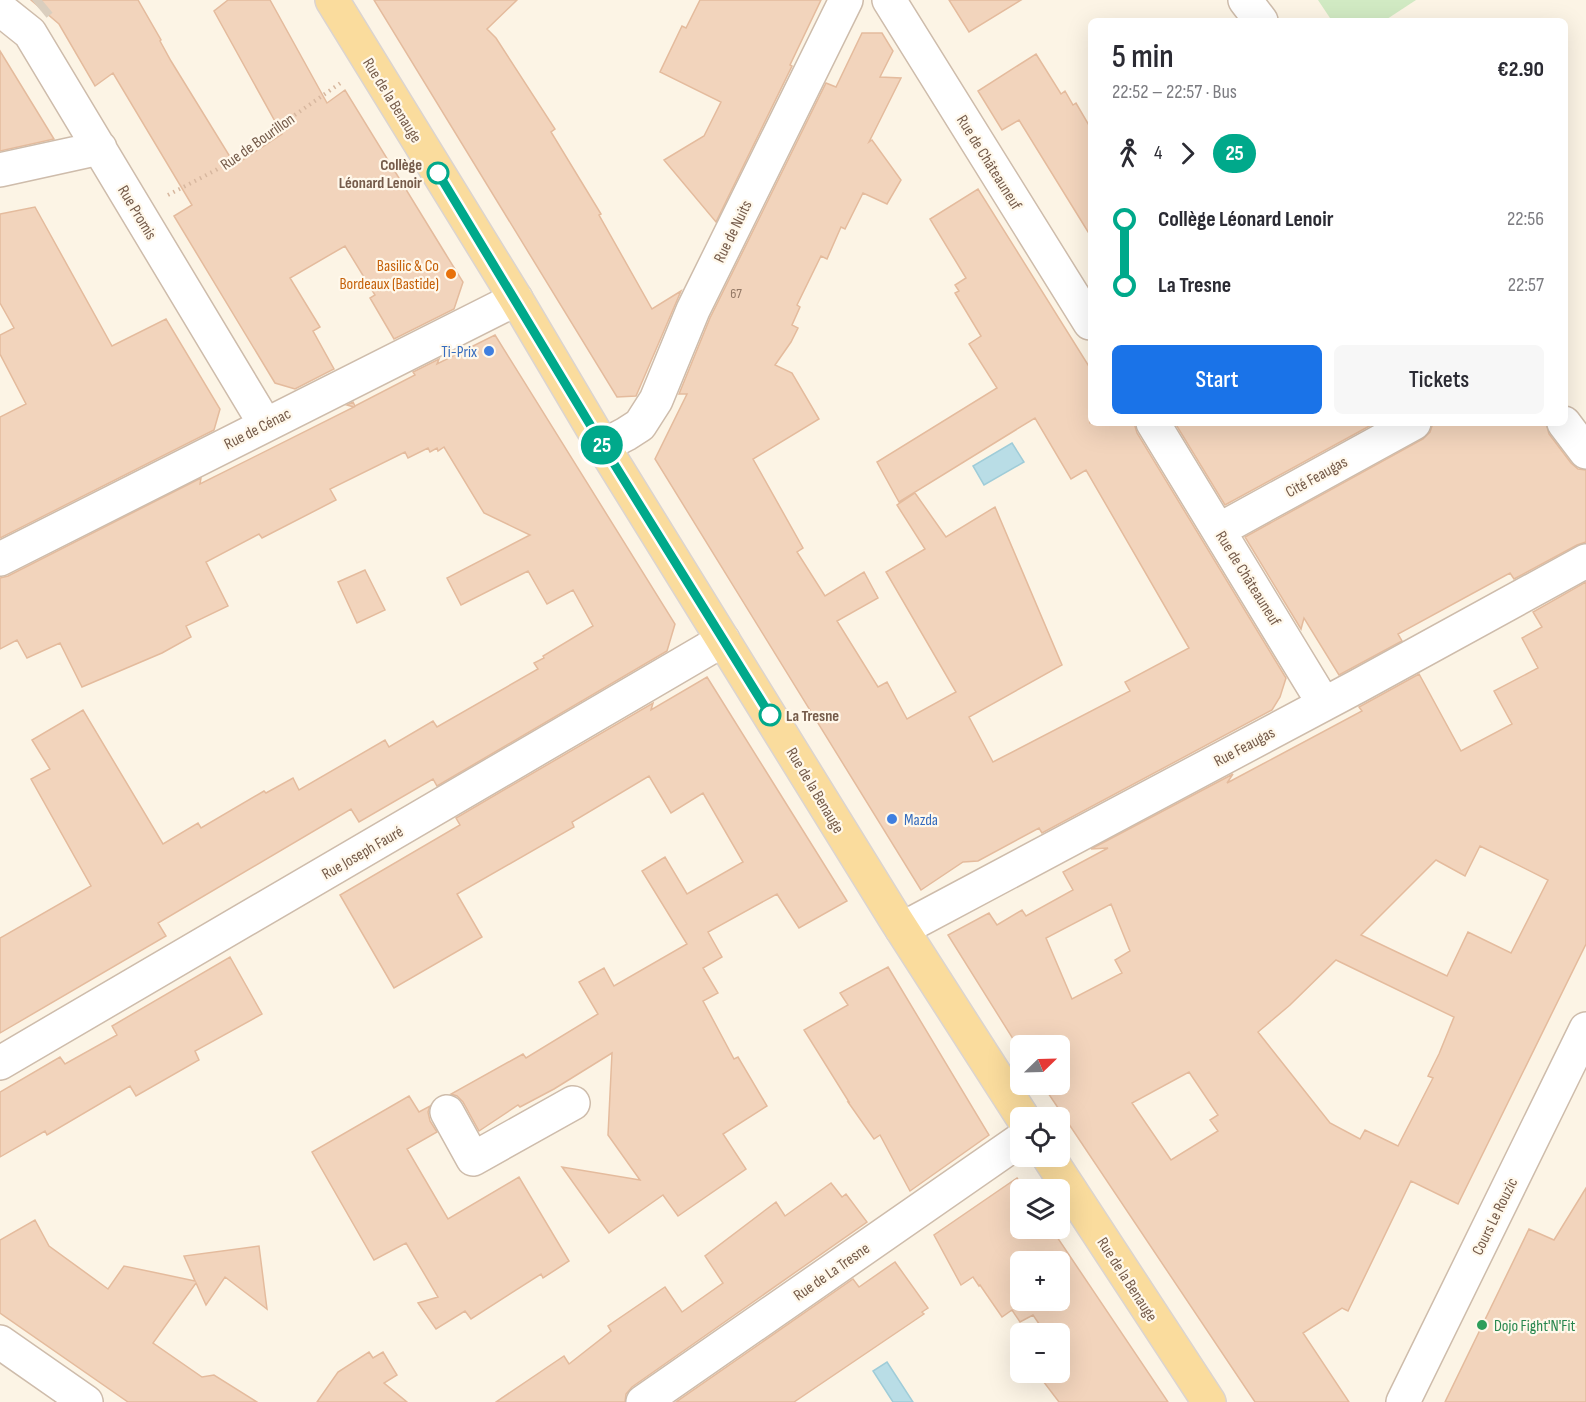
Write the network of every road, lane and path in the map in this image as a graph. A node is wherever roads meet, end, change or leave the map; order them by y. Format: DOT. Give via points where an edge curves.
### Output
graph roads {
  1 [pos="332,0"];
  2 [pos="846,0"];
  3 [pos="889,0"];
  4 [pos="1245,0"];
  5 [pos="17,11"];
  6 [pos="1258,18"];
  7 [pos="370,63"];
  8 [pos="100,148"];
  9 [pos="0,170"];
  10 [pos="137,209"];
  11 [pos="516,299"];
  12 [pos="1088,320"];
  13 [pos="265,424"];
  14 [pos="1155,426"];
  15 [pos="1409,426"];
  16 [pos="1566,426"];
  17 [pos="603,446"];
  18 [pos="1586,452"];
  19 [pos="1219,530"];
  20 [pos="0,559"];
  21 [pos="1586,561"];
  22 [pos="723,640"];
  23 [pos="1324,704"];
  24 [pos="902,929"];
  25 [pos="1586,1029"];
  26 [pos="0,1064"];
  27 [pos="573,1104"];
  28 [pos="1016,1107"];
  29 [pos="447,1112"];
  30 [pos="1010,1147"];
  31 [pos="1055,1167"];
  32 [pos="0,1342"];
  33 [pos="86,1402"];
  34 [pos="643,1402"];
  35 [pos="1209,1402"];
  36 [pos="1403,1402"];
  1 -- 7 [label="main road, Rue de la Benauge"];
  2 -- 17 [label="street, Rue de Nuits" via="693,310 656,400 640,425"];
  3 -- 12 [label="street, Rue de Châteauneuf"];
  4 -- 6 [label="street"];
  5 -- 8 [label="street, Rue Promis"];
  7 -- 10 [label="path, Rue de Bourillon" via="216,170"];
  7 -- 11 [label="main road, Rue de la Benauge"];
  8 -- 9 [label="street"];
  8 -- 10 [label="street, Rue Promis"];
  10 -- 13 [label="street, Rue Promis"];
  11 -- 13 [label="street, Rue de Cénac"];
  11 -- 17 [label="main road, Rue de la Benauge"];
  13 -- 20 [label="street, Rue de Cénac"];
  14 -- 19 [label="street, Rue de Châteauneuf"];
  15 -- 19 [label="street, Cité Feaugas"];
  16 -- 18 [label="street"];
  17 -- 22 [label="main road, Rue de la Benauge"];
  19 -- 23 [label="street, Rue de Châteauneuf"];
  21 -- 23 [label="street, Rue Feaugas"];
  22 -- 24 [label="main road, Rue de la Benauge"];
  22 -- 26 [label="street, Rue Joseph Fauré"];
  23 -- 24 [label="street, Rue Feaugas"];
  24 -- 28 [label="main road, Rue de la Benauge"];
  25 -- 36 [label="street, Cours Le Rouzic"];
  27 -- 29 [label="street" via="473,1159"];
  30 -- 34 [label="street, Rue de La Tresne"];
  31 -- 35 [label="main road, Rue de la Benauge"];
  32 -- 33 [label="street"];
}
